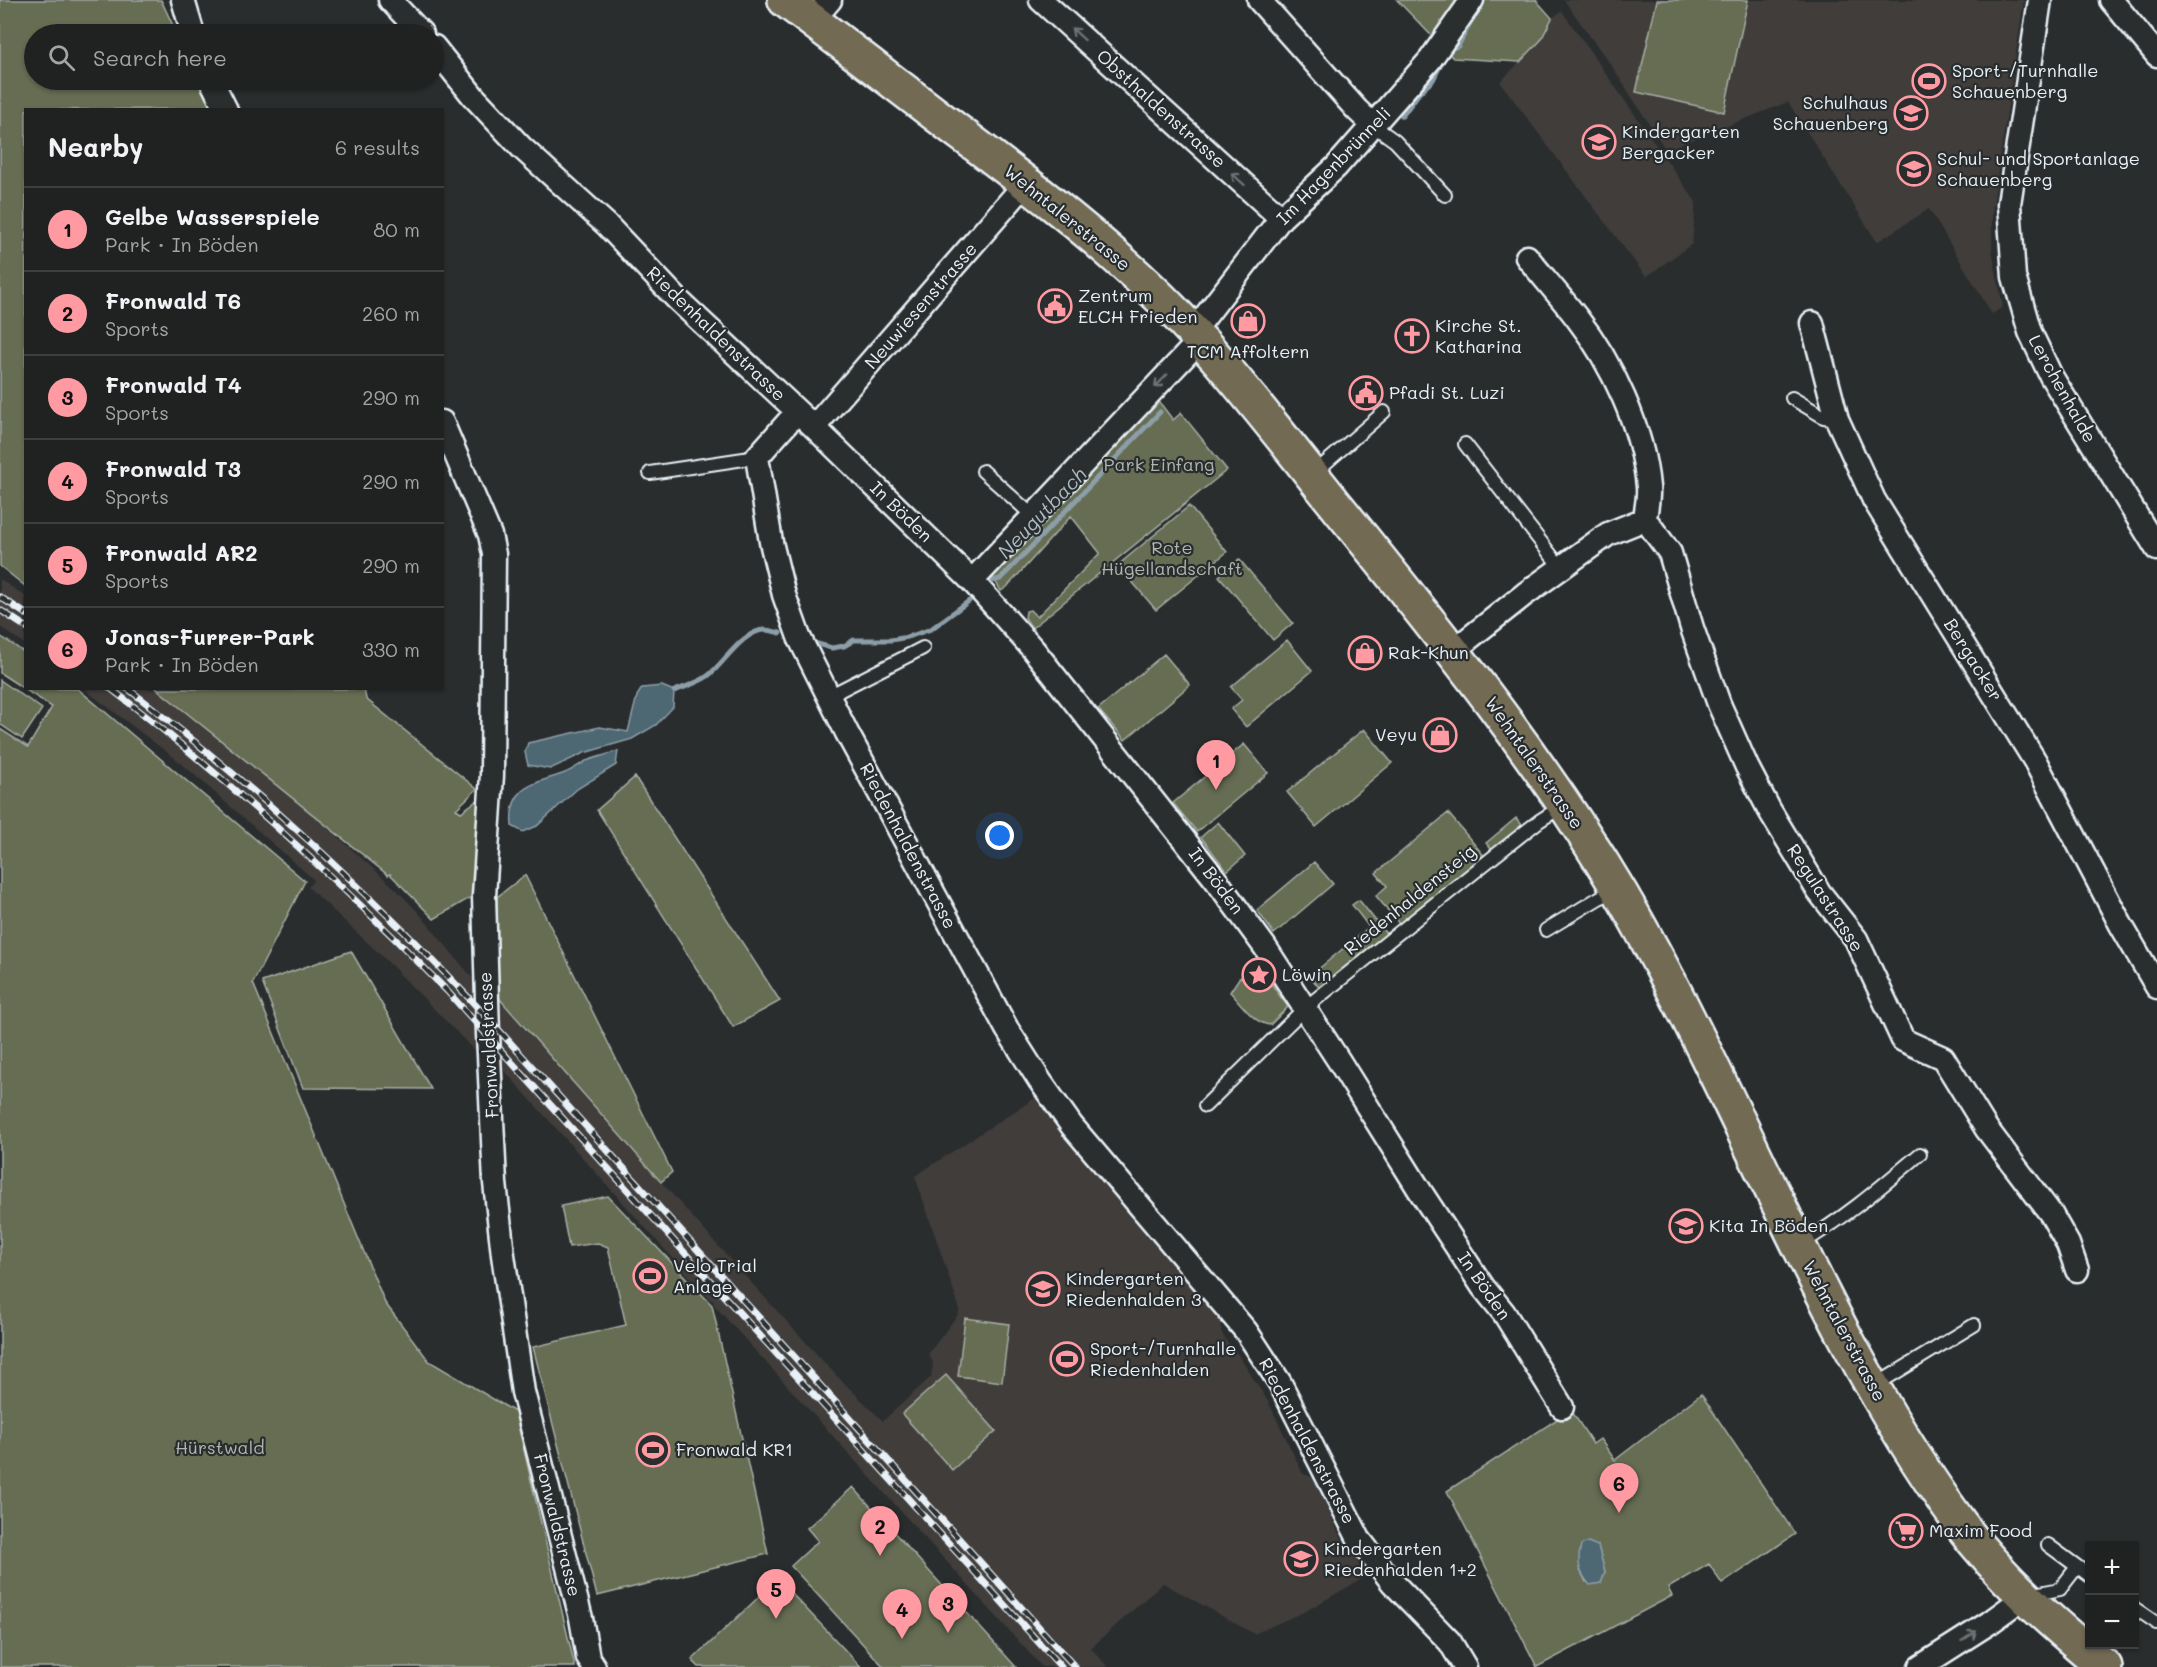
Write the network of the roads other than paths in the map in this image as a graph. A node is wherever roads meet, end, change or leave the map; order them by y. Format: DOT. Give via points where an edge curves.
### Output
graph roads {
  1 [pos="183,0"];
  2 [pos="390,0"];
  3 [pos="784,0"];
  4 [pos="1041,0"];
  5 [pos="1259,0"];
  6 [pos="1472,0"];
  7 [pos="2040,0"];
  8 [pos="2111,0"];
  9 [pos="821,10"];
  10 [pos="190,24"];
  11 [pos="413,24"];
  12 [pos="2157,56"];
  13 [pos="444,60"];
  14 [pos="216,90"];
  15 [pos="225,108"];
  16 [pos="1374,126"];
  17 [pos="1026,183"];
  18 [pos="1445,195"];
  19 [pos="1281,218"];
  20 [pos="1527,257"];
  21 [pos="1812,323"];
  22 [pos="1198,335"];
  23 [pos="1792,398"];
  24 [pos="797,412"];
  25 [pos="1384,412"];
  26 [pos="1837,419"];
  27 [pos="444,427"];
  28 [pos="814,428"];
  29 [pos="1465,444"];
  30 [pos="757,457"];
  31 [pos="983,471"];
  32 [pos="650,473"];
  33 [pos="1312,475"];
  34 [pos="1033,516"];
  35 [pos="1645,519"];
  36 [pos="2157,549"];
  37 [pos="1561,568"];
  38 [pos="972,581"];
  39 [pos="923,648"];
  40 [pos="1453,651"];
  41 [pos="827,697"];
  42 [pos="1565,804"];
  43 [pos="1618,889"];
  44 [pos="1546,930"];
  45 [pos="2157,987"];
  46 [pos="1305,1008"];
  47 [pos="1205,1106"];
  48 [pos="1920,1154"];
  49 [pos="1799,1245"];
  50 [pos="2077,1270"];
  51 [pos="1974,1325"];
  52 [pos="1873,1387"];
  53 [pos="1562,1407"];
  54 [pos="2048,1545"];
  55 [pos="2077,1567"];
  56 [pos="2085,1572"];
  57 [pos="2026,1596"];
  58 [pos="2139,1611"];
  59 [pos="2156,1623"];
  60 [pos="590,1664"];
  61 [pos="1465,1667"];
  62 [pos="1920,1667"];
  63 [pos="2105,1667"];
  1 -- 10 [label="street"];
  2 -- 11 [label="street"];
  3 -- 9 [label="main road, Wehntalerstrasse"];
  19 -- 4 [label="street, Obsthaldenstrasse, one-way"];
  5 -- 16 [label="street"];
  6 -- 16 [label="street, Im Hagenbrünneli" via="1430,60"];
  7 -- 36 [label="street, Lerchenhalde" via="2009,204 2014,277 2030,332 2051,376"];
  8 -- 12 [label="street"];
  9 -- 17 [label="main road, Wehntalerstrasse"];
  13 -- 24 [label="street, Riedenhaldenstrasse" via="522,148 600,218 677,299"];
  14 -- 15 [label="street"];
  16 -- 18 [label="lane" via="1395,141"];
  16 -- 19 [label="street, Im Hagenbrünneli"];
  17 -- 22 [label="main road, Wehntalerstrasse" via="1127,266"];
  17 -- 28 [label="street, Neuwiesenstrasse"];
  19 -- 22 [label="street, Im Hagenbrünneli"];
  20 -- 35 [label="street" via="1578,320 1629,408 1647,477"];
  21 -- 26 [label="street, Bergacker"];
  22 -- 33 [label="main road, Wehntalerstrasse"];
  22 -- 34 [label="street, Im Hagenbrünneli, one-way"];
  23 -- 26 [label="lane" via="1824,417"];
  24 -- 28 [label="street, In Böden"];
  24 -- 30 [label="street, Riedenhaldenstrasse"];
  25 -- 33 [label="lane"];
  26 -- 45 [label="street, Bergacker" via="1874,500 2035,761"];
  27 -- 60 [label="street, Fronwaldstrasse" via="495,554 492,775 484,896 495,1183 503,1255 523,1392"];
  28 -- 38 [label="street, In Böden"];
  29 -- 37 [label="lane"];
  30 -- 32 [label="lane"];
  30 -- 41 [label="street, Riedenhaldenstrasse" via="784,595"];
  31 -- 34 [label="lane"];
  33 -- 40 [label="main road, Wehntalerstrasse"];
  34 -- 38 [label="street, Im Hagenbrünneli"];
  35 -- 37 [label="street" via="1608,534"];
  35 -- 50 [label="street, Regulastrasse" via="1670,553 1719,704 1770,811 1819,892 1856,939 1903,1040 1944,1058 1986,1128 2051,1214"];
  37 -- 40 [label="street"];
  38 -- 46 [label="street, In Böden" via="1033,649 1216,880"];
  39 -- 41 [label="lane"];
  40 -- 42 [label="main road, Wehntalerstrasse"];
  41 -- 61 [label="street, Riedenhaldenstrasse" via="1002,1019 1040,1081 1072,1126 1246,1331 1280,1383 1359,1539 1392,1582 1450,1642"];
  42 -- 43 [label="main road, Wehntalerstrasse"];
  42 -- 46 [label="lane, Riedenhaldensteig"];
  43 -- 44 [label="lane"];
  43 -- 49 [label="main road, Wehntalerstrasse" via="1667,975"];
  46 -- 47 [label="lane, Riedenhaldensteig"];
  46 -- 53 [label="street, In Böden"];
  48 -- 49 [label="lane" via="1863,1201"];
  49 -- 52 [label="main road, Wehntalerstrasse"];
  51 -- 52 [label="lane"];
  52 -- 57 [label="main road, Wehntalerstrasse" via="1961,1525"];
  54 -- 55 [label="lane"];
  55 -- 56 [label="lane"];
  55 -- 57 [label="lane" via="2060,1589"];
  62 -- 57 [label="street, one-way"];
  57 -- 63 [label="main road, Wehntalerstrasse"];
  58 -- 59 [label="lane"];
}
